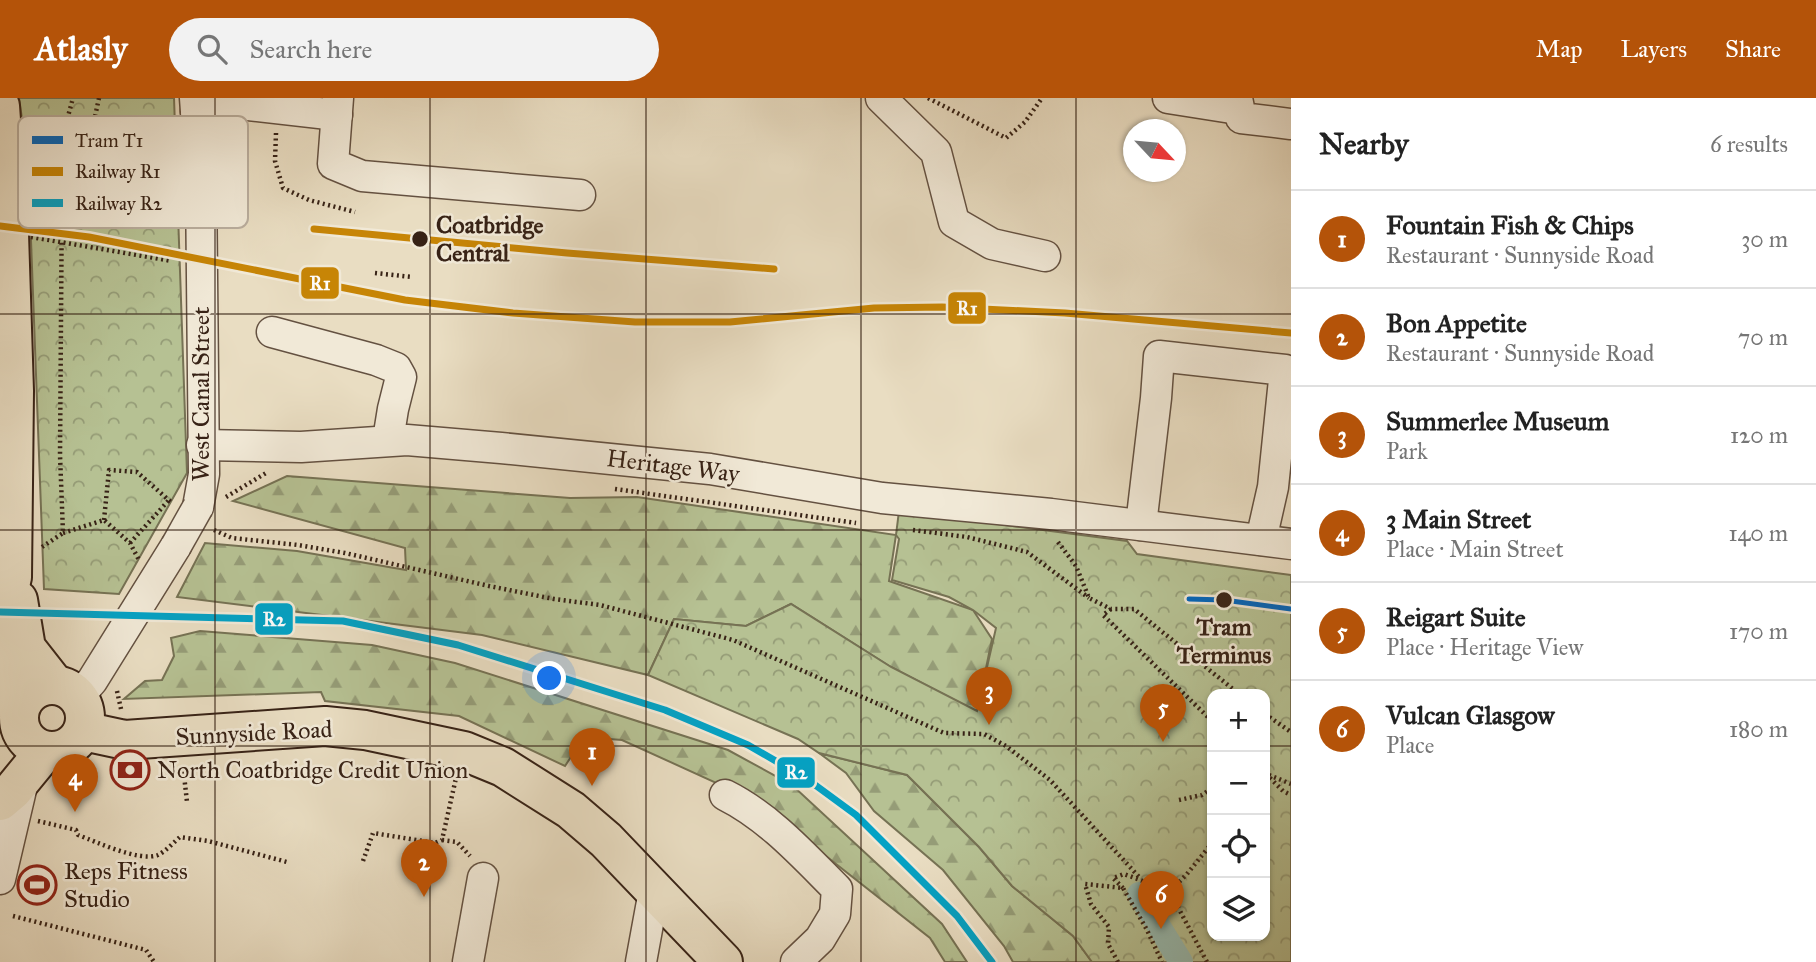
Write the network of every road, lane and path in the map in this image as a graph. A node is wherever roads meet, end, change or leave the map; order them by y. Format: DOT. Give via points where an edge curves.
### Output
graph roads {
  1 [pos="73,98"];
  2 [pos="99,98"];
  3 [pos="881,98"];
  4 [pos="928,98"];
  5 [pos="1042,98"];
  6 [pos="1168,98"];
  7 [pos="1237,103"];
  8 [pos="196,104"];
  9 [pos="0,106"];
  10 [pos="337,106"];
  11 [pos="276,108"];
  12 [pos="68,116"];
  13 [pos="95,116"];
  14 [pos="1291,124"];
  15 [pos="18,190"];
  16 [pos="580,195"];
  17 [pos="5,205"];
  18 [pos="355,212"];
  19 [pos="62,228"];
  20 [pos="201,228"];
  21 [pos="31,237"];
  22 [pos="1045,256"];
  23 [pos="173,261"];
  24 [pos="375,274"];
  25 [pos="412,277"];
  26 [pos="272,332"];
  27 [pos="7,391"];
  28 [pos="388,440"];
  29 [pos="202,445"];
  30 [pos="279,469"];
  31 [pos="609,488"];
  32 [pos="194,509"];
  33 [pos="1051,514"];
  34 [pos="104,520"];
  35 [pos="860,524"];
  36 [pos="1141,524"];
  37 [pos="909,530"];
  38 [pos="63,533"];
  39 [pos="1261,540"];
  40 [pos="48,541"];
  41 [pos="130,543"];
  42 [pos="1291,544"];
  43 [pos="139,562"];
  44 [pos="12,577"];
  45 [pos="1089,598"];
  46 [pos="1111,609"];
  47 [pos="117,687"];
  48 [pos="1233,689"];
  49 [pos="72,704"];
  50 [pos="123,712"];
  51 [pos="19,715"];
  52 [pos="1207,716"];
  53 [pos="1270,717"];
  54 [pos="1291,732"];
  55 [pos="187,745"];
  56 [pos="458,749"];
  57 [pos="109,766"];
  58 [pos="1270,775"];
  59 [pos="1270,778"];
  60 [pos="26,781"];
  61 [pos="1291,784"];
  62 [pos="1207,792"];
  63 [pos="725,795"];
  64 [pos="1291,795"];
  65 [pos="1179,800"];
  66 [pos="187,802"];
  67 [pos="442,840"];
  68 [pos="1207,849"];
  69 [pos="363,861"];
  70 [pos="287,862"];
  71 [pos="483,878"];
  72 [pos="0,879"];
  73 [pos="1141,879"];
  74 [pos="1123,888"];
  75 [pos="654,891"];
  76 [pos="1170,891"];
  77 [pos="13,916"];
  78 [pos="154,962"];
  79 [pos="468,962"];
  80 [pos="641,962"];
  81 [pos="723,962"];
  82 [pos="796,962"];
  83 [pos="1118,962"];
  84 [pos="1162,962"];
  85 [pos="1207,962"];
  1 -- 12 [label="path"];
  2 -- 13 [label="path"];
  3 -- 22 [label="street" via="936,152 954,222 992,244"];
  4 -- 5 [label="path" via="1006,138"];
  6 -- 7 [label="street"];
  7 -- 14 [label="street" via="1241,118"];
  8 -- 11 [label="street"];
  9 -- 17 [label="main road"];
  10 -- 11 [label="street"];
  10 -- 16 [label="street" via="333,164 362,176"];
  11 -- 18 [label="path" via="275,161 283,188"];
  15 -- 17 [label="path"];
  17 -- 27 [label="main road" via="9,234"];
  19 -- 38 [label="path"];
  20 -- 29 [label="street, West Canal Street"];
  21 -- 23 [label="path, bridge"];
  24 -- 25 [label="path"];
  26 -- 28 [label="street" via="396,368 401,377"];
  27 -- 44 [label="main road"];
  28 -- 29 [label="street, Heritage Way" via="301,447"];
  28 -- 33 [label="street, Heritage Way" via="710,469 882,498"];
  29 -- 32 [label="street, West Canal Street" via="204,474"];
  30 -- 32 [label="path"];
  31 -- 35 [label="path"];
  32 -- 34 [label="path" via="137,472 109,470"];
  32 -- 41 [label="path"];
  32 -- 49 [label="street, West Canal Street, bridge" via="92,681"];
  32 -- 73 [label="path" via="232,538 345,553 554,600 600,605 733,640 944,733 984,734 1050,780"];
  33 -- 36 [label="street, Heritage Way"];
  33 -- 45 [label="path" via="1056,539 1076,566"];
  34 -- 38 [label="path"];
  34 -- 41 [label="path"];
  36 -- 39 [label="street, Heritage Way"];
  36 -- 39 [label="street" via="1159,356 1285,370 1273,487"];
  37 -- 45 [label="path" via="967,537 1027,552"];
  38 -- 40 [label="path"];
  39 -- 42 [label="street, Heritage Way"];
  41 -- 43 [label="path"];
  44 -- 49 [label="main road" via="26,648"];
  44 -- 51 [label="main road" via="1,652"];
  45 -- 46 [label="path"];
  46 -- 48 [label="path" via="1134,609"];
  46 -- 52 [label="path" via="1103,615"];
  47 -- 50 [label="path"];
  49 -- 51 [label="main road" via="41,686 29,693"];
  49 -- 55 [label="main road, Sunnyside Road" via="125,740"];
  49 -- 60 [label="main road" via="73,744"];
  51 -- 60 [label="main road" via="23,736 37,748"];
  53 -- 54 [label="path"];
  55 -- 56 [label="main road, Sunnyside Road" via="325,726"];
  55 -- 66 [label="path"];
  56 -- 67 [label="path" via="456,787"];
  56 -- 75 [label="main road, Sunnyside Road" via="503,767 571,810"];
  57 -- 60 [label="path"];
  58 -- 61 [label="path"];
  59 -- 64 [label="path"];
  60 -- 70 [label="path" via="78,835 116,849 158,855 180,837"];
  60 -- 72 [label="street"];
  62 -- 65 [label="path"];
  63 -- 82 [label="street" via="784,837 836,889 835,914 820,939"];
  67 -- 69 [label="path" via="373,833"];
  67 -- 71 [label="path" via="457,842"];
  68 -- 76 [label="path"];
  71 -- 79 [label="street"];
  73 -- 74 [label="path" via="1124,874 1113,878"];
  73 -- 76 [label="path"];
  74 -- 83 [label="path" via="1086,884 1091,904 1109,928 1108,944"];
  74 -- 84 [label="path"];
  75 -- 80 [label="street"];
  75 -- 81 [label="main road, Sunnyside Road"];
  76 -- 85 [label="path"];
  77 -- 78 [label="path" via="146,950"];
}
